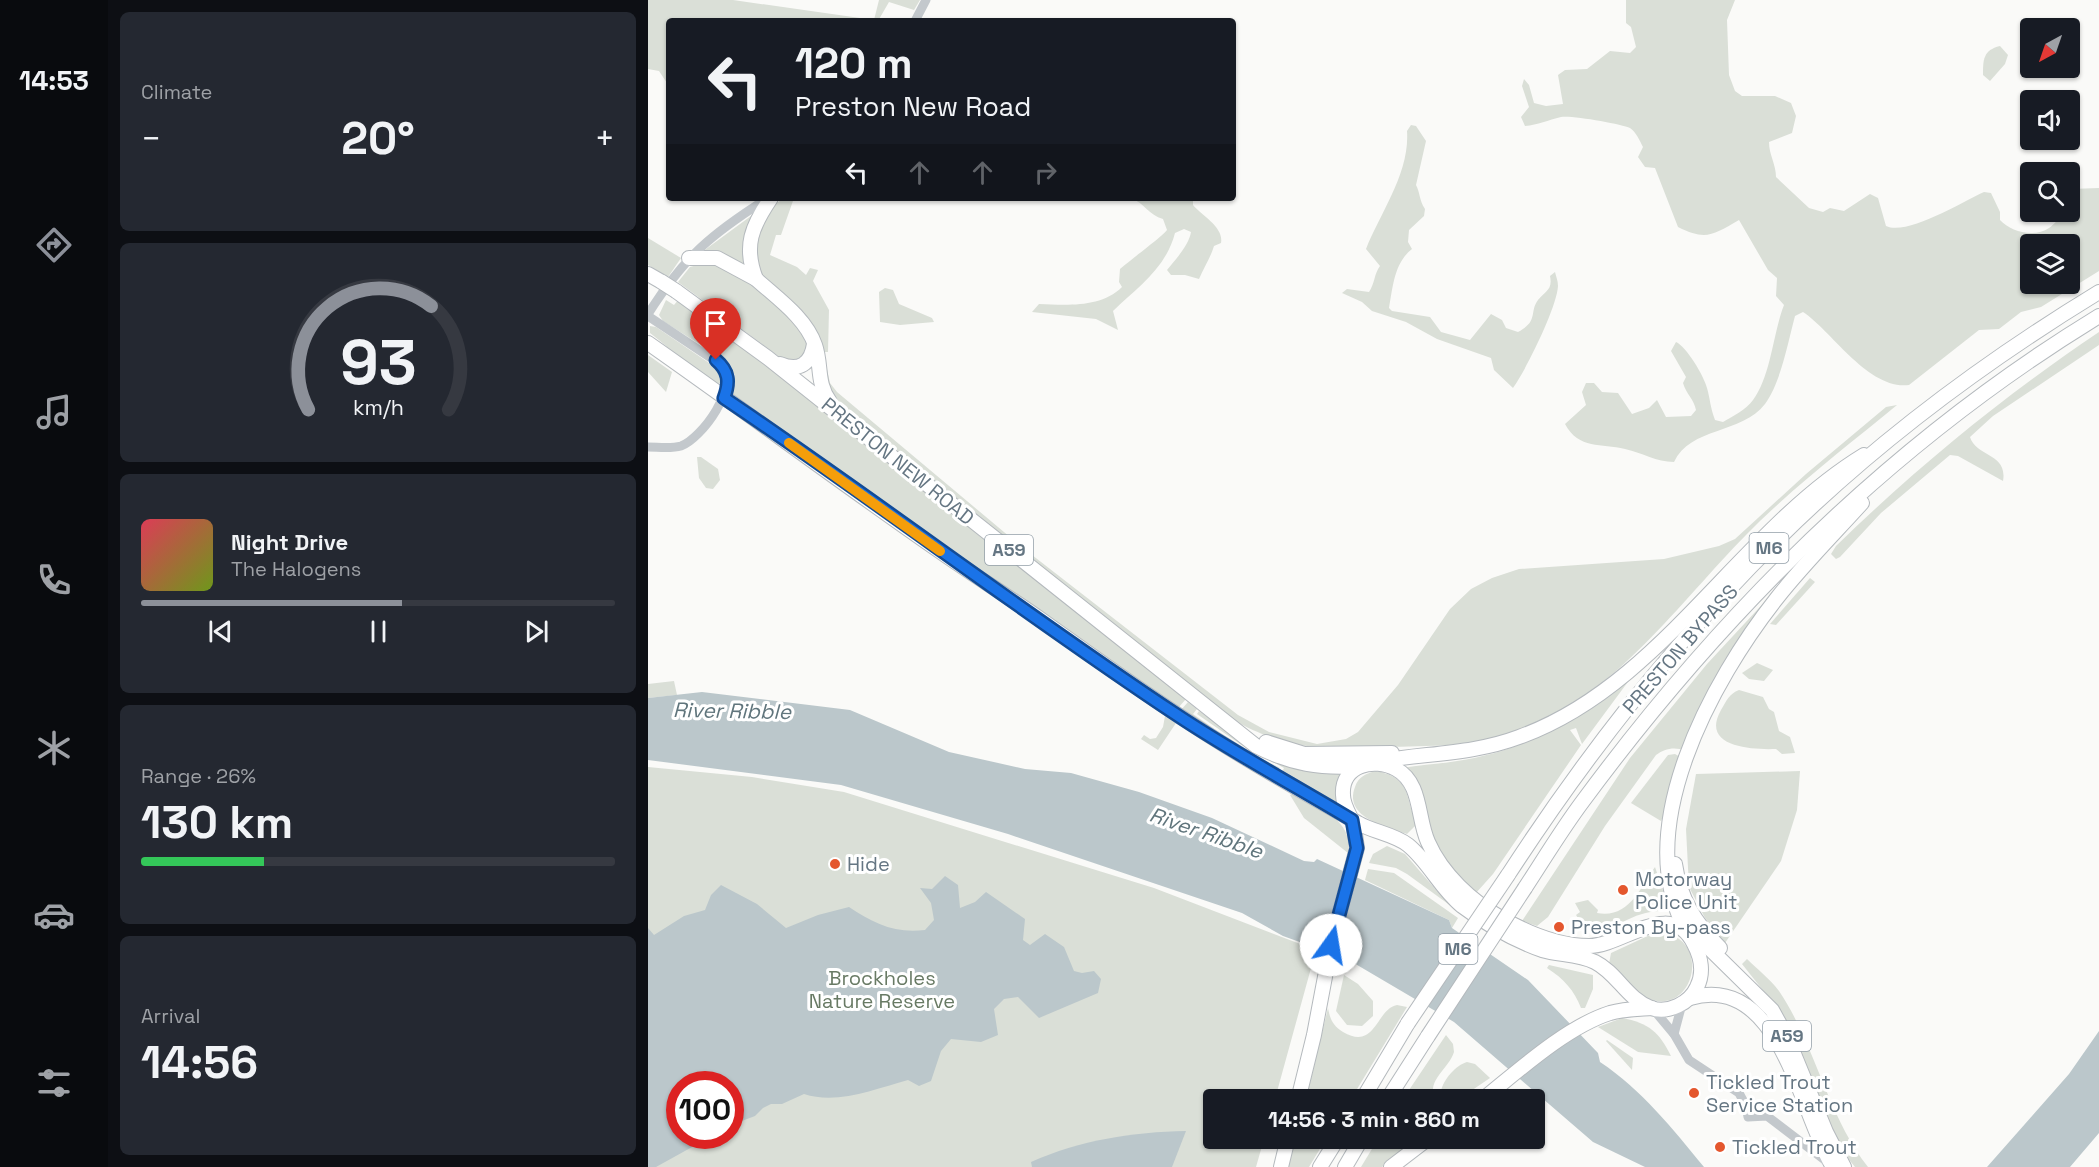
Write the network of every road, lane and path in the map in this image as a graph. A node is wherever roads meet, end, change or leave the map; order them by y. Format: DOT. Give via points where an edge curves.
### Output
graph roads {
  1 [pos="926,0"];
  2 [pos="917,18"];
  3 [pos="765,201"];
  4 [pos="768,201"];
  5 [pos="689,258"];
  6 [pos="648,274"];
  7 [pos="756,279"];
  8 [pos="2099,292"];
  9 [pos="648,315"];
  10 [pos="2099,316"];
  11 [pos="648,335"];
  12 [pos="814,342"];
  13 [pos="653,347"];
  14 [pos="768,358"];
  15 [pos="724,398"];
  16 [pos="847,420"];
  17 [pos="1894,436"];
  18 [pos="648,447"];
  19 [pos="1909,450"];
  20 [pos="1233,729"];
  21 [pos="1452,754"];
  22 [pos="1363,765"];
  23 [pos="1676,793"];
  24 [pos="1353,820"];
  25 [pos="1688,933"];
  26 [pos="1686,1001"];
  27 [pos="1653,1009"];
  28 [pos="1772,1010"];
  29 [pos="1674,1034"];
  30 [pos="1300,1089"];
  31 [pos="1369,1089"];
  32 [pos="1395,1089"];
  33 [pos="1496,1089"];
  34 [pos="1285,1149"];
  35 [pos="1331,1149"];
  36 [pos="1356,1149"];
  37 [pos="1415,1149"];
  38 [pos="1281,1167"];
  39 [pos="1320,1167"];
  40 [pos="1345,1167"];
  41 [pos="1391,1167"];
  42 [pos="1836,1167"];
  1 -- 2 [label="street"];
  3 -- 5 [label="street" via="709,238"];
  4 -- 7 [label="highway" via="750,235 749,252"];
  5 -- 7 [label="highway" via="717,258"];
  5 -- 9 [label="street"];
  6 -- 14 [label="highway, PRESTON NEW ROAD / A59, bridge"];
  7 -- 12 [label="highway" via="803,323"];
  8 -- 17 [label="highway, PRESTON BYPASS / M6" via="1958,387"];
  9 -- 15 [label="street" via="724,368 728,384"];
  10 -- 19 [label="highway, PRESTON BYPASS / M6" via="1971,402"];
  11 -- 13 [label="highway"];
  12 -- 14 [label="highway" via="810,360 798,368"];
  12 -- 16 [label="highway" via="820,385"];
  13 -- 15 [label="highway, A59"];
  14 -- 16 [label="highway, PRESTON NEW ROAD / A59"];
  15 -- 18 [label="street" via="689,441 680,446"];
  15 -- 24 [label="highway, A59" via="1174,713"];
  16 -- 20 [label="highway, PRESTON NEW ROAD / A59"];
  17 -- 21 [label="highway" via="1838,470 1760,540 1650,652 1615,682 1547,726 1499,744"];
  17 -- 31 [label="highway, PRESTON BYPASS / M6, bridge" via="1777,539 1690,631 1564,790 1408,1023"];
  19 -- 23 [label="highway" via="1776,599 1745,643 1693,741"];
  19 -- 32 [label="highway, PRESTON BYPASS / M6, bridge" via="1802,547 1698,655 1582,801"];
  20 -- 21 [label="highway" via="1304,754"];
  20 -- 22 [label="highway, PRESTON NEW ROAD / A59" via="1256,746 1298,763 1323,767"];
  21 -- 22 [label="highway"];
  22 -- 24 [label="highway" via="1347,778 1342,791"];
  22 -- 25 [label="highway" via="1386,765 1407,777 1435,856 1459,886 1502,919 1543,937 1580,946 1611,944 1654,924 1672,925"];
  23 -- 25 [label="highway" via="1668,821 1667,873 1673,903"];
  23 -- 28 [label="highway" via="1675,865 1684,901 1698,925 1756,986"];
  24 -- 27 [label="highway" via="1408,845 1452,897 1492,926 1543,950 1597,963"];
  24 -- 30 [label="highway" via="1356,856 1343,896"];
  25 -- 26 [label="highway" via="1698,951 1701,971 1697,988"];
  25 -- 28 [label="highway, A59" via="1711,950"];
  26 -- 27 [label="highway" via="1670,1008"];
  26 -- 29 [label="street"];
  26 -- 42 [label="highway, A59" via="1712,994 1729,997 1761,1018 1782,1051 1817,1138"];
  27 -- 29 [label="street"];
  27 -- 33 [label="highway" via="1628,1009 1604,1015 1541,1054"];
  28 -- 42 [label="highway, A59" via="1826,1132"];
  29 -- 42 [label="street" via="1689,1060 1739,1093 1748,1117 1761,1115 1774,1120"];
  34 -- 38 [label="highway"];
  35 -- 39 [label="highway"];
  36 -- 40 [label="highway"];
  37 -- 41 [label="highway"];
}
